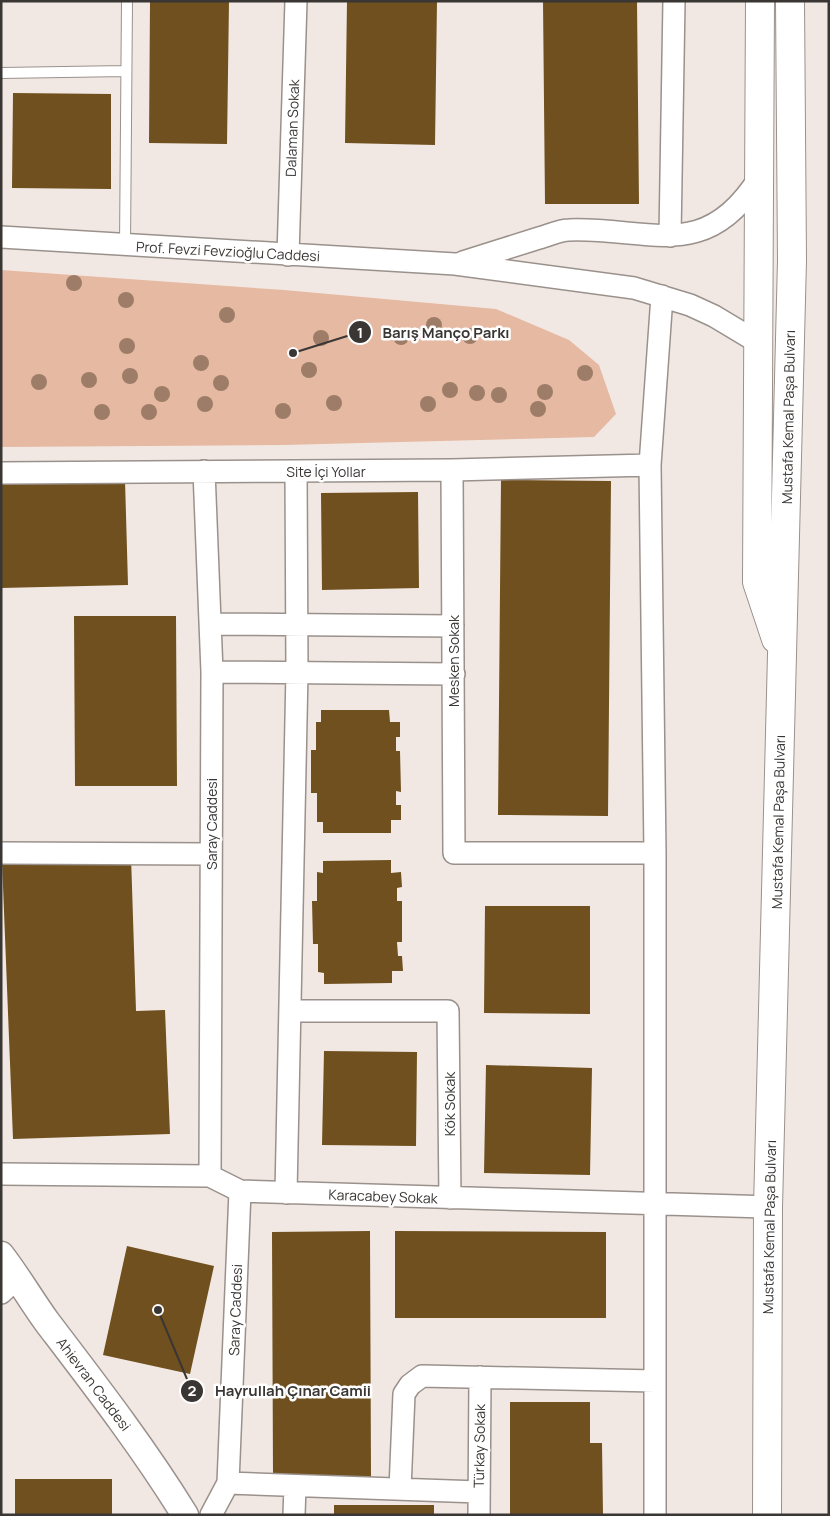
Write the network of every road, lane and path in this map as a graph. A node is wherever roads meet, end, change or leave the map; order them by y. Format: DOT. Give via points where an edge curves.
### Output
graph roads {
  1 [pos="127,1"];
  2 [pos="296,1"];
  3 [pos="674,1"];
  4 [pos="760,1"];
  5 [pos="790,1"];
  6 [pos="126,70"];
  7 [pos="1,73"];
  8 [pos="759,178"];
  9 [pos="670,236"];
  10 [pos="1,237"];
  11 [pos="125,245"];
  12 [pos="288,255"];
  13 [pos="456,264"];
  14 [pos="662,296"];
  15 [pos="759,343"];
  16 [pos="650,465"];
  17 [pos="452,470"];
  18 [pos="204,471"];
  19 [pos="296,471"];
  20 [pos="1,473"];
  21 [pos="211,624"];
  22 [pos="296,625"];
  23 [pos="453,626"];
  24 [pos="782,656"];
  25 [pos="212,672"];
  26 [pos="297,672"];
  27 [pos="454,674"];
  28 [pos="1,853"];
  29 [pos="654,853"];
  30 [pos="211,854"];
  31 [pos="290,1011"];
  32 [pos="1,1174"];
  33 [pos="210,1176"];
  34 [pos="240,1191"];
  35 [pos="286,1193"];
  36 [pos="450,1198"];
  37 [pos="656,1204"];
  38 [pos="768,1207"];
  39 [pos="1,1255"];
  40 [pos="10,1285"];
  41 [pos="480,1377"];
  42 [pos="655,1381"];
  43 [pos="228,1483"];
  44 [pos="296,1486"];
  45 [pos="400,1489"];
  46 [pos="479,1492"];
  47 [pos="766,1511"];
  48 [pos="184,1515"];
  49 [pos="211,1515"];
  50 [pos="294,1515"];
  51 [pos="479,1515"];
  52 [pos="655,1515"];
  1 -- 6 [label="lane"];
  2 -- 12 [label="street, Dalaman Sokak"];
  3 -- 9 [label="street"];
  4 -- 8 [label="highway"];
  5 -- 24 [label="highway, Mustafa Kemal Paşa Bulvarı" via="792,260"];
  6 -- 7 [label="lane"];
  6 -- 11 [label="lane"];
  8 -- 9 [label="street" via="736,209 720,221 689,234"];
  8 -- 15 [label="highway"];
  9 -- 13 [label="street" via="567,230"];
  10 -- 11 [label="street, Prof. Fevzi Fevzioğlu Caddesi"];
  11 -- 12 [label="street, Prof. Fevzi Fevzioğlu Caddesi"];
  12 -- 13 [label="street, Prof. Fevzi Fevzioğlu Caddesi"];
  13 -- 14 [label="street, Prof. Fevzi Fevzioğlu Caddesi" via="634,288"];
  14 -- 15 [label="street, Prof. Fevzi Fevzioğlu Caddesi" via="714,316"];
  14 -- 16 [label="street"];
  15 -- 24 [label="highway" via="757,582"];
  16 -- 17 [label="street, Site İçi Yollar"];
  16 -- 29 [label="street"];
  17 -- 19 [label="street, Site İçi Yollar"];
  17 -- 23 [label="street, Mesken Sokak"];
  18 -- 19 [label="street, Site İçi Yollar"];
  18 -- 20 [label="street, Site İçi Yollar"];
  18 -- 21 [label="street, Saray Caddesi"];
  19 -- 22 [label="street"];
  21 -- 22 [label="street"];
  21 -- 25 [label="street, Saray Caddesi"];
  22 -- 23 [label="street"];
  22 -- 26 [label="street"];
  23 -- 27 [label="street, Mesken Sokak"];
  24 -- 38 [label="highway, Mustafa Kemal Paşa Bulvarı"];
  25 -- 26 [label="street"];
  25 -- 30 [label="street, Saray Caddesi"];
  26 -- 27 [label="street"];
  26 -- 31 [label="street"];
  27 -- 29 [label="street, Mesken Sokak" via="454,853"];
  28 -- 30 [label="street"];
  29 -- 37 [label="street"];
  30 -- 33 [label="street, Saray Caddesi"];
  31 -- 35 [label="street"];
  31 -- 36 [label="street, Kök Sokak" via="448,1011"];
  32 -- 33 [label="street, Karacabey Sokak"];
  33 -- 34 [label="street, Karacabey Sokak"];
  34 -- 35 [label="street, Karacabey Sokak"];
  34 -- 43 [label="street, Saray Caddesi"];
  35 -- 36 [label="street, Karacabey Sokak"];
  36 -- 37 [label="street, Karacabey Sokak"];
  37 -- 38 [label="street, Karacabey Sokak"];
  37 -- 42 [label="street"];
  38 -- 47 [label="highway, Mustafa Kemal Paşa Bulvarı"];
  39 -- 40 [label="street, Ahievran Caddesi"];
  40 -- 48 [label="street, Ahievran Caddesi" via="45,1320 97,1385"];
  41 -- 42 [label="street"];
  41 -- 45 [label="street" via="422,1376 410,1385 403,1403"];
  41 -- 46 [label="street, Türkay Sokak"];
  42 -- 52 [label="street"];
  43 -- 44 [label="street"];
  43 -- 49 [label="street, Saray Caddesi"];
  44 -- 45 [label="street"];
  44 -- 50 [label="street"];
  45 -- 46 [label="street"];
  46 -- 51 [label="street, Türkay Sokak"];
}
